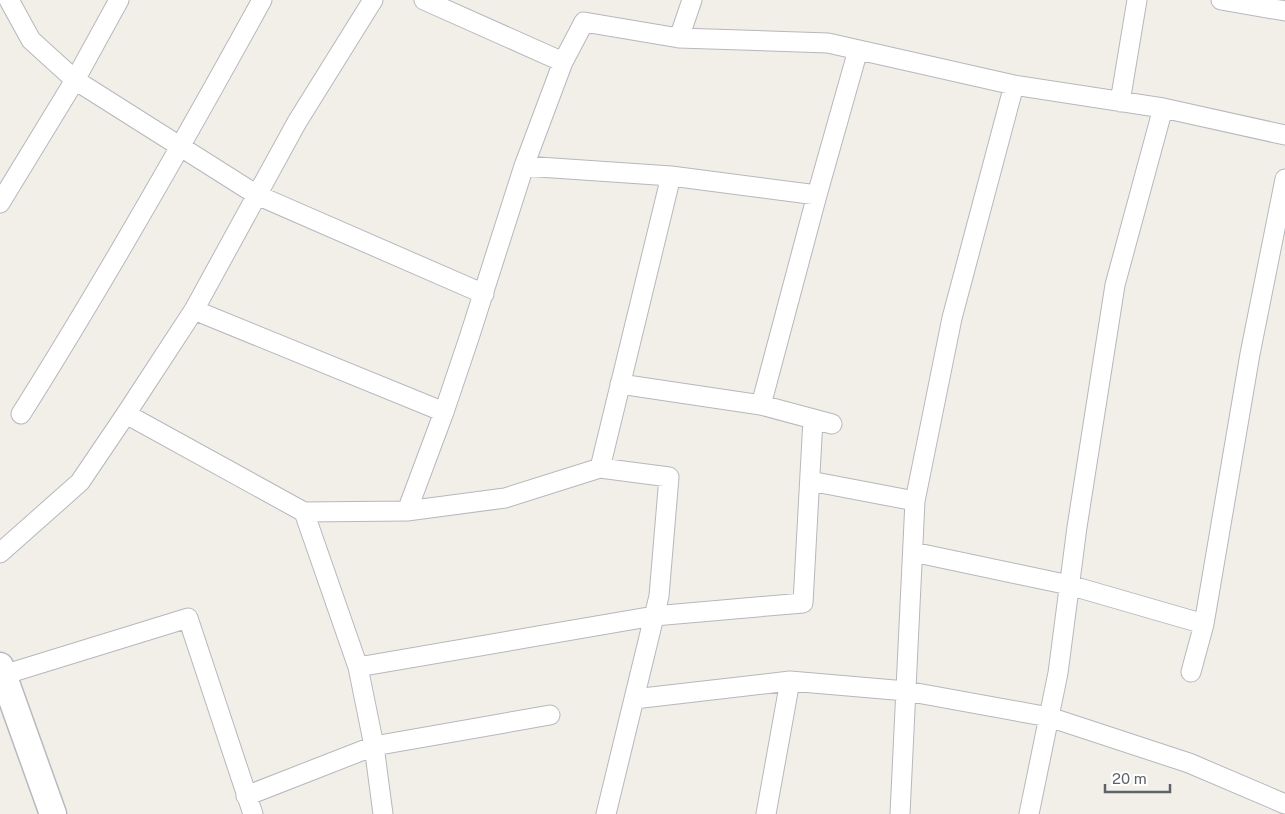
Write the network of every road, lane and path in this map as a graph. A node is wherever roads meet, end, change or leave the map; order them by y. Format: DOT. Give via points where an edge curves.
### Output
graph roads {
  1 [pos="9,0"];
  2 [pos="120,0"];
  3 [pos="262,0"];
  4 [pos="373,0"];
  5 [pos="424,0"];
  6 [pos="692,0"];
  7 [pos="1136,0"];
  8 [pos="1221,0"];
  9 [pos="1285,11"];
  10 [pos="679,38"];
  11 [pos="858,50"];
  12 [pos="562,62"];
  13 [pos="75,80"];
  14 [pos="1014,85"];
  15 [pos="1120,102"];
  16 [pos="1163,108"];
  17 [pos="1285,135"];
  18 [pos="181,146"];
  19 [pos="524,166"];
  20 [pos="671,176"];
  21 [pos="1285,180"];
  22 [pos="257,195"];
  23 [pos="816,195"];
  24 [pos="0,203"];
  25 [pos="484,294"];
  26 [pos="194,310"];
  27 [pos="620,384"];
  28 [pos="762,405"];
  29 [pos="444,412"];
  30 [pos="21,414"];
  31 [pos="126,414"];
  32 [pos="813,419"];
  33 [pos="832,424"];
  34 [pos="600,468"];
  35 [pos="810,481"];
  36 [pos="915,501"];
  37 [pos="407,511"];
  38 [pos="304,512"];
  39 [pos="913,552"];
  40 [pos="0,553"];
  41 [pos="1069,585"];
  42 [pos="654,616"];
  43 [pos="1204,624"];
  44 [pos="358,667"];
  45 [pos="2,671"];
  46 [pos="1191,672"];
  47 [pos="790,681"];
  48 [pos="906,691"];
  49 [pos="634,699"];
  50 [pos="550,715"];
  51 [pos="1049,716"];
  52 [pos="374,746"];
  53 [pos="246,796"];
  54 [pos="1285,804"];
  55 [pos="53,814"];
  56 [pos="253,814"];
  57 [pos="382,814"];
  58 [pos="606,814"];
  59 [pos="766,814"];
  60 [pos="900,814"];
  61 [pos="1029,814"];
  1 -- 13 [label="street" via="31,40"];
  2 -- 13 [label="street"];
  3 -- 18 [label="street"];
  4 -- 22 [label="street" via="297,122"];
  5 -- 12 [label="street"];
  6 -- 10 [label="street"];
  7 -- 15 [label="street"];
  8 -- 9 [label="street"];
  10 -- 11 [label="street" via="828,43"];
  10 -- 12 [label="street" via="584,22"];
  11 -- 14 [label="street"];
  11 -- 23 [label="street"];
  12 -- 19 [label="street"];
  13 -- 18 [label="street"];
  13 -- 24 [label="street"];
  14 -- 15 [label="street"];
  14 -- 36 [label="street" via="952,318"];
  15 -- 16 [label="street"];
  16 -- 17 [label="street"];
  16 -- 41 [label="street" via="1114,285"];
  18 -- 22 [label="street"];
  18 -- 30 [label="street"];
  19 -- 20 [label="street"];
  19 -- 25 [label="street"];
  20 -- 23 [label="street"];
  20 -- 27 [label="street"];
  21 -- 43 [label="street" via="1250,354"];
  22 -- 25 [label="street"];
  22 -- 26 [label="street"];
  23 -- 28 [label="street"];
  25 -- 29 [label="street"];
  26 -- 29 [label="street"];
  26 -- 31 [label="street"];
  27 -- 28 [label="street"];
  27 -- 34 [label="street"];
  28 -- 32 [label="street"];
  29 -- 37 [label="street"];
  31 -- 38 [label="street"];
  31 -- 40 [label="street" via="80,482"];
  32 -- 33 [label="street"];
  32 -- 35 [label="street"];
  34 -- 37 [label="street" via="505,498"];
  34 -- 42 [label="street" via="669,477 659,596"];
  35 -- 36 [label="street"];
  35 -- 42 [label="street" via="803,603"];
  36 -- 39 [label="street"];
  37 -- 38 [label="street"];
  38 -- 44 [label="street"];
  39 -- 41 [label="street"];
  39 -- 48 [label="street"];
  41 -- 43 [label="street"];
  41 -- 51 [label="street"];
  42 -- 44 [label="street"];
  42 -- 49 [label="street"];
  43 -- 46 [label="street"];
  44 -- 52 [label="street"];
  45 -- 53 [label="street" via="188,618"];
  45 -- 55 [label="main road"];
  47 -- 48 [label="street"];
  47 -- 49 [label="street"];
  47 -- 59 [label="street"];
  48 -- 51 [label="street"];
  48 -- 60 [label="street"];
  49 -- 58 [label="street"];
  50 -- 52 [label="street"];
  51 -- 54 [label="street" via="1189,763"];
  51 -- 61 [label="street"];
  52 -- 53 [label="street"];
  52 -- 57 [label="street"];
  53 -- 56 [label="street"];
}
